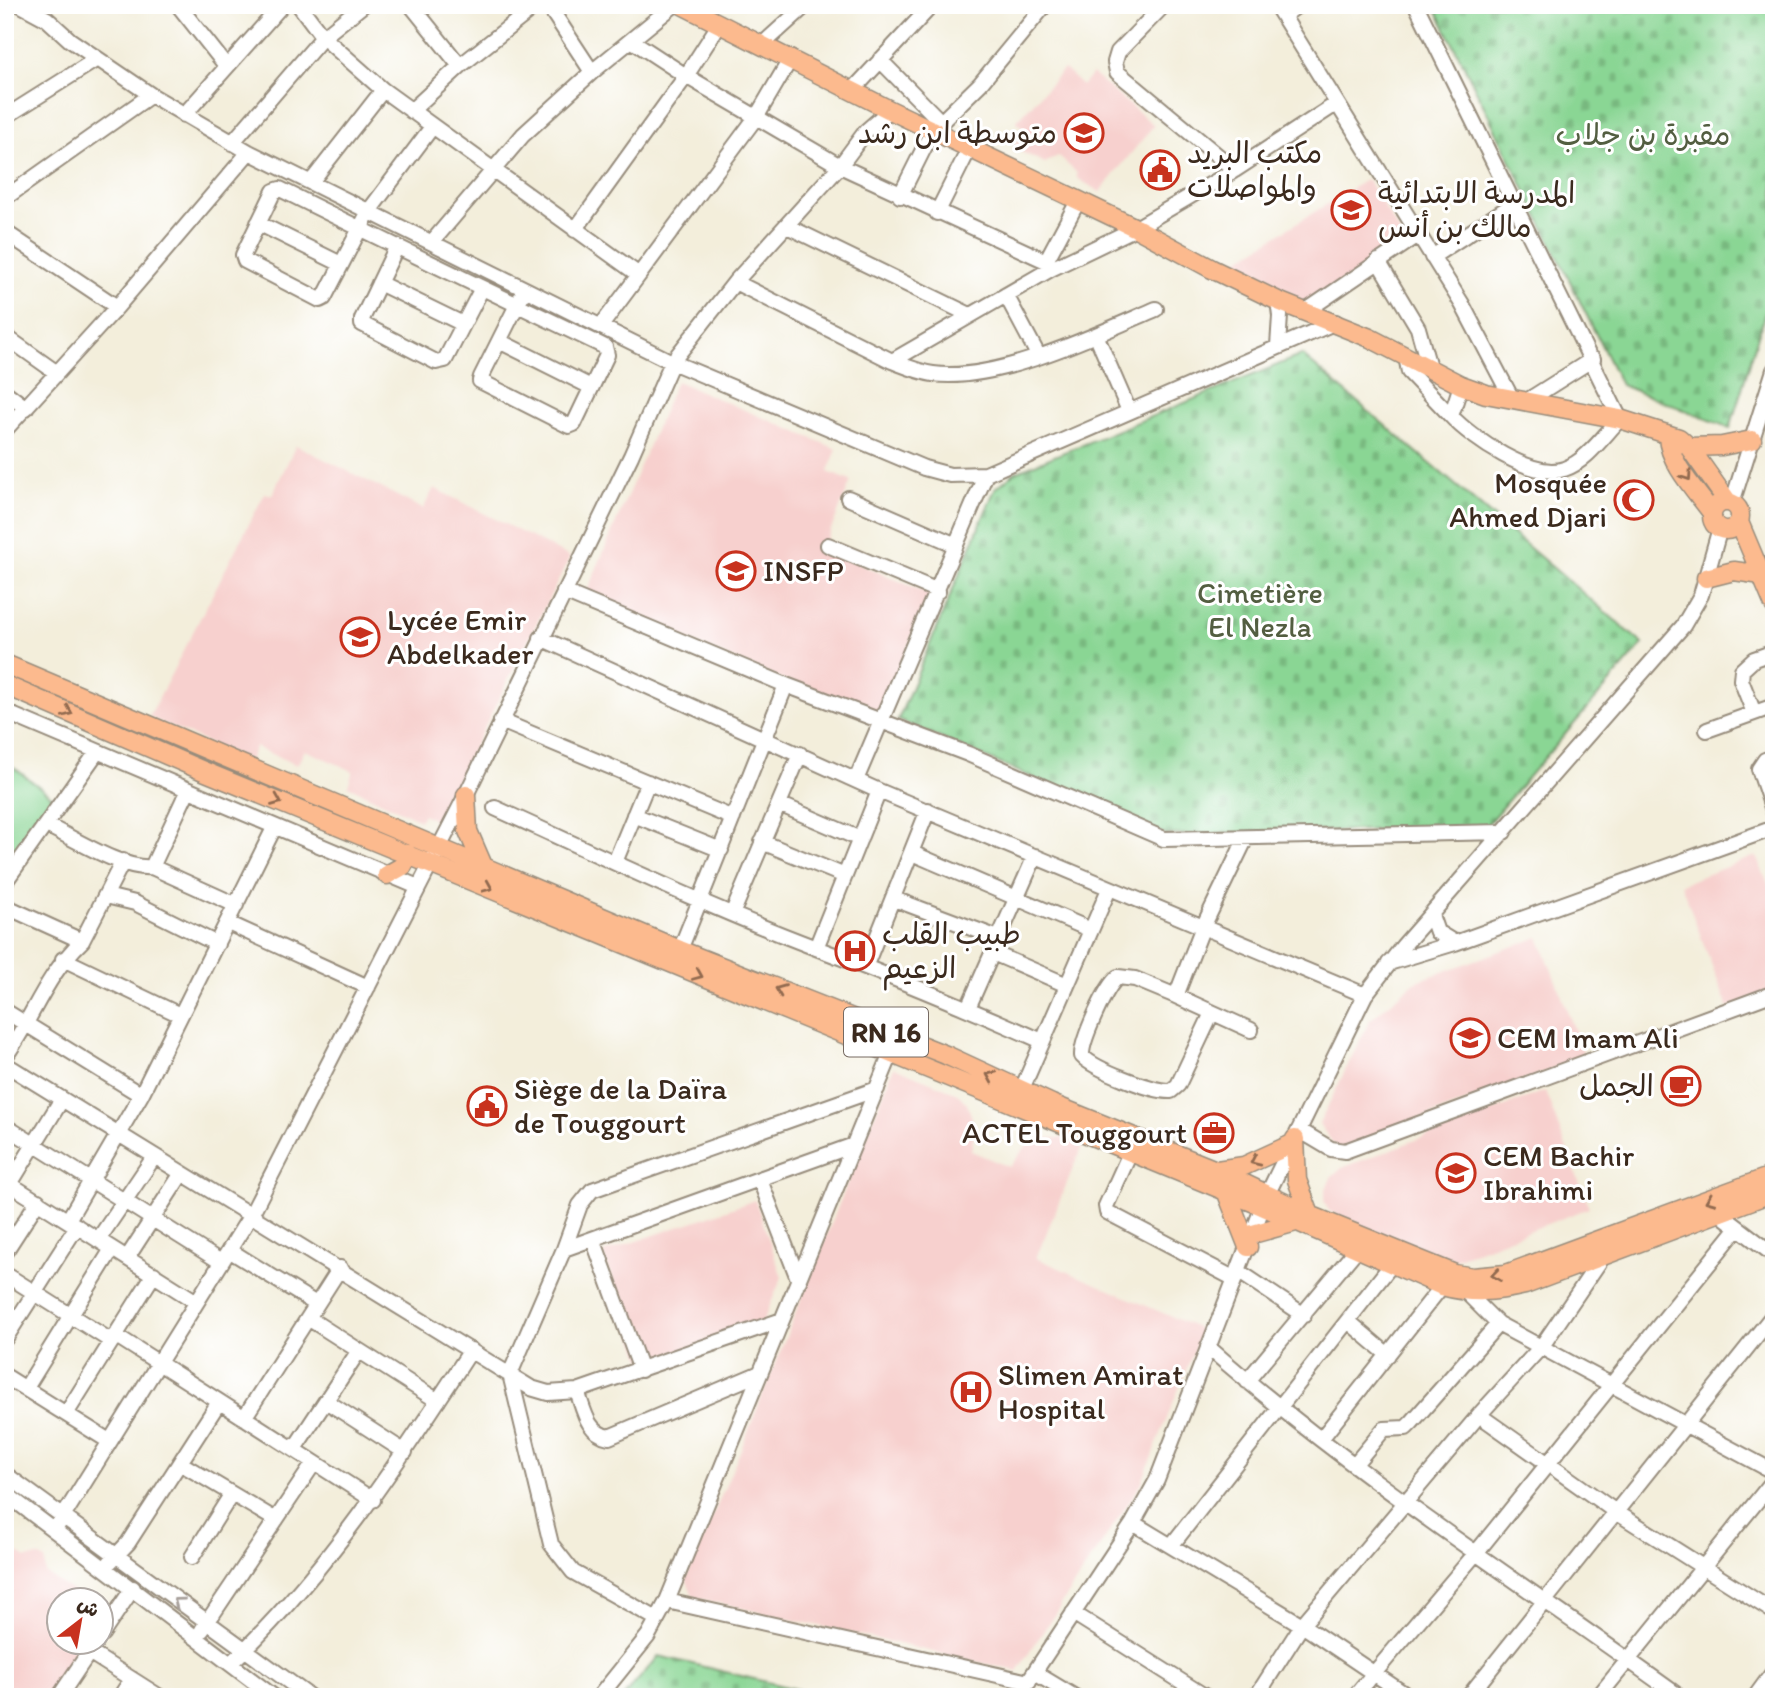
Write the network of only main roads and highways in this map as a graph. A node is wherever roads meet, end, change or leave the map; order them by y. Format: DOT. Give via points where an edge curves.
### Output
graph roads {
  1 [pos="682,5"];
  2 [pos="1668,437"];
  3 [pos="1752,440"];
  4 [pos="1689,447"];
  5 [pos="1730,502"];
  6 [pos="1716,521"];
  7 [pos="1739,522"];
  8 [pos="1762,575"];
  9 [pos="1706,578"];
  10 [pos="1774,605"];
  11 [pos="5,664"];
  12 [pos="5,685"];
  13 [pos="466,795"];
  14 [pos="408,854"];
  15 [pos="434,855"];
  16 [pos="484,868"];
  17 [pos="387,875"];
  18 [pos="1216,1170"];
  19 [pos="1774,1175"];
  20 [pos="1226,1191"];
  21 [pos="1774,1192"];
  22 [pos="1265,1200"];
  23 [pos="1303,1218"];
  1 -- 2 [label="main road" via="882,106 937,126 970,147 1278,302 1336,322 1461,385 1620,419"];
  2 -- 4 [label="main road" via="1679,438"];
  2 -- 6 [label="main road, one-way" via="1677,461"];
  3 -- 4 [label="main road"];
  4 -- 5 [label="main road"];
  5 -- 6 [label="main road" via="1720,503"];
  5 -- 7 [label="main road" via="1738,509"];
  6 -- 7 [label="main road" via="1729,529"];
  7 -- 8 [label="main road"];
  8 -- 9 [label="main road" via="1734,570"];
  8 -- 10 [label="main road"];
  11 -- 15 [label="main road, RN 16"];
  12 -- 14 [label="main road, RN 16, one-way"];
  13 -- 16 [label="main road" via="468,831"];
  14 -- 15 [label="main road, RN 16"];
  14 -- 17 [label="main road" via="403,866"];
  15 -- 16 [label="main road, RN 16"];
  15 -- 20 [label="main road, RN 16, one-way" via="890,1055"];
  18 -- 16 [label="main road, RN 16, one-way"];
  18 -- 22 [label="main road, RN 16"];
  23 -- 18 [label="main road, one-way" via="1295,1138 1244,1166"];
  19 -- 23 [label="main road, RN 16, one-way" via="1524,1268 1487,1277 1447,1271"];
  20 -- 22 [label="main road, RN 16"];
  20 -- 23 [label="main road" via="1251,1241"];
  21 -- 23 [label="main road, RN 16" via="1525,1285 1488,1293 1442,1286 1357,1249"];
  22 -- 23 [label="main road, RN 16"];
}
